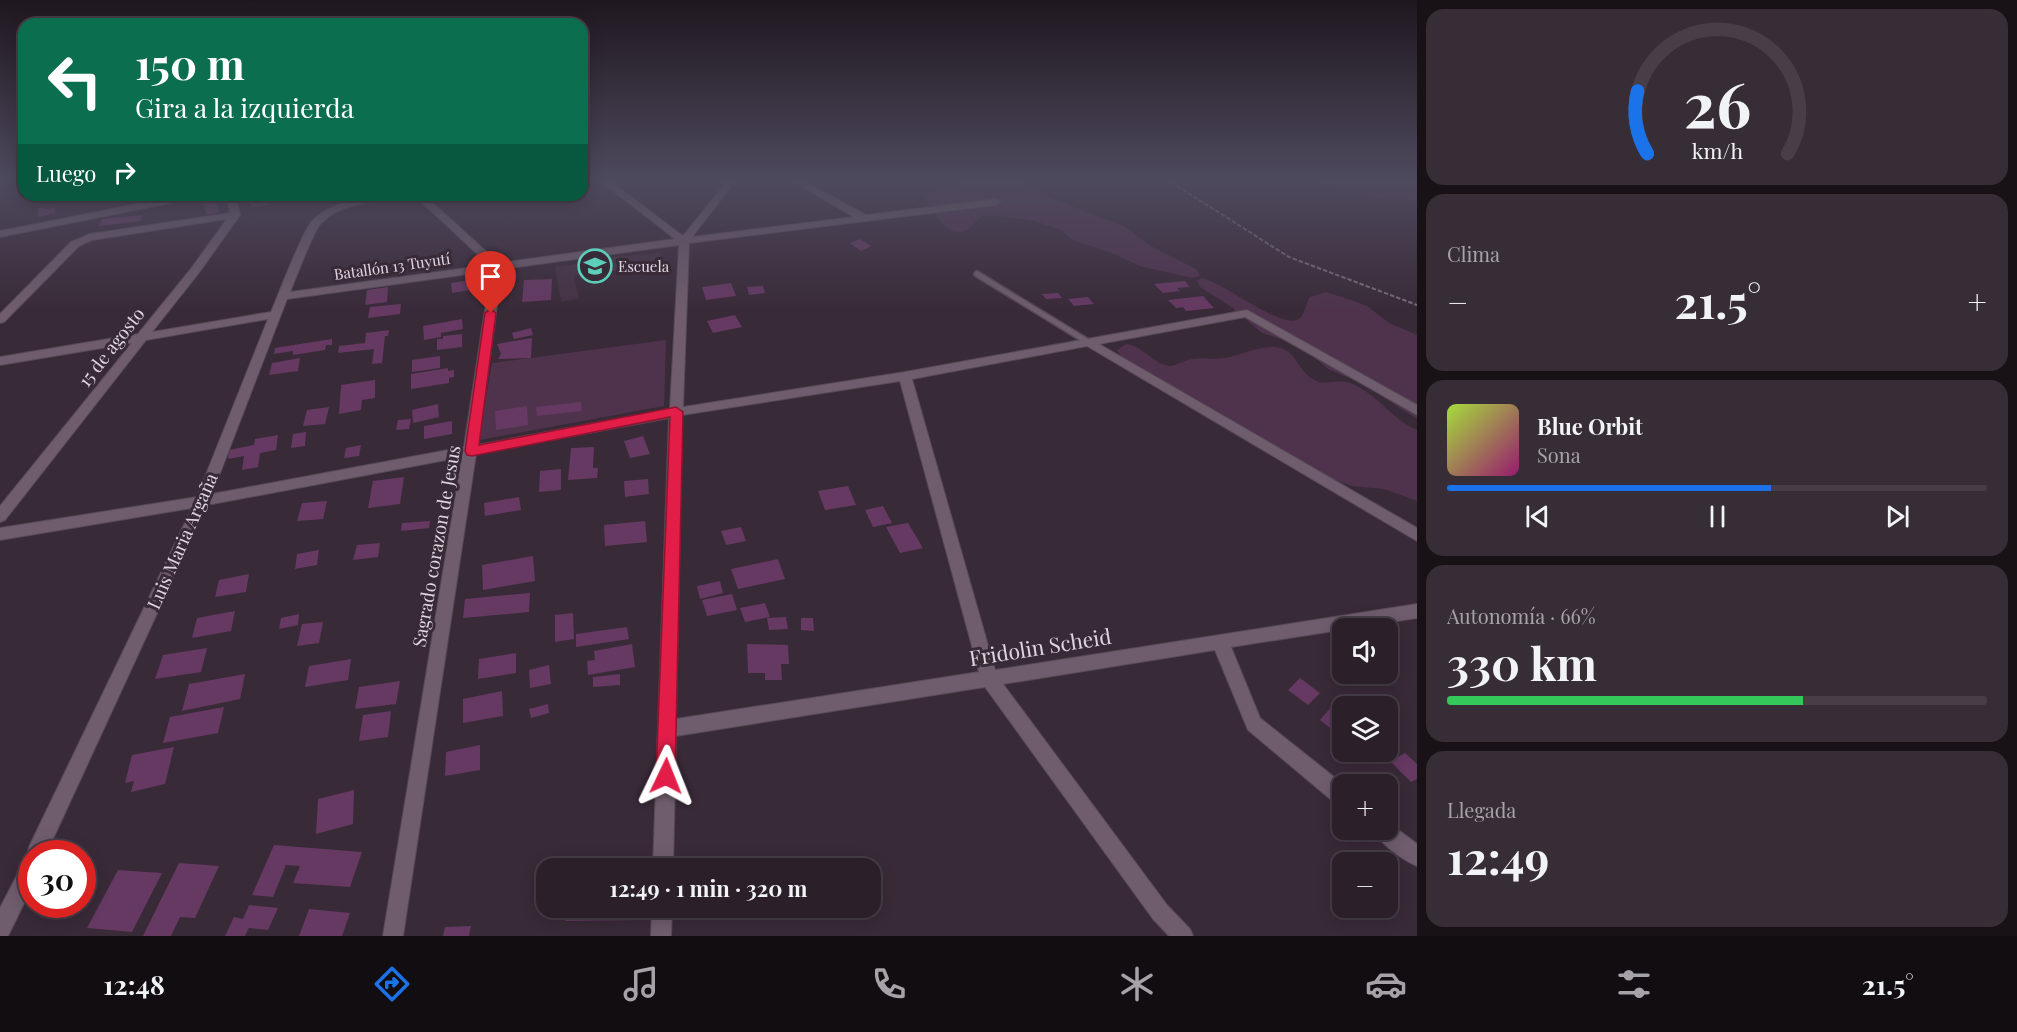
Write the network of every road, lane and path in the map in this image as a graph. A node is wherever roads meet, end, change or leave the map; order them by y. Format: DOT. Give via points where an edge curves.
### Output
graph roads {
  1 [pos="57,223"];
  2 [pos="184,223"];
  3 [pos="229,223"];
  4 [pos="315,223"];
  5 [pos="448,223"];
  6 [pos="660,223"];
  7 [pos="699,223"];
  8 [pos="835,223"];
  9 [pos="1235,223"];
  10 [pos="0,234"];
  11 [pos="684,241"];
  12 [pos="497,267"];
  13 [pos="977,274"];
  14 [pos="283,296"];
  15 [pos="1417,305"];
  16 [pos="275,315"];
  17 [pos="0,320"];
  18 [pos="142,337"];
  19 [pos="1088,342"];
  20 [pos="0,361"];
  21 [pos="906,376"];
  22 [pos="1417,411"];
  23 [pos="676,412"];
  24 [pos="472,451"];
  25 [pos="202,501"];
  26 [pos="0,516"];
  27 [pos="0,534"];
  28 [pos="1417,535"];
  29 [pos="1417,611"];
  30 [pos="1220,641"];
  31 [pos="989,679"];
  32 [pos="667,729"];
  33 [pos="1332,788"];
  34 [pos="43,840"];
  35 [pos="1397,840"];
  36 [pos="1417,856"];
  37 [pos="663,858"];
  38 [pos="18,893"];
  39 [pos="662,918"];
  40 [pos="0,931"];
  41 [pos="393,936"];
  42 [pos="661,936"];
  43 [pos="1183,936"];
  1 -- 10 [label="street"];
  2 -- 17 [label="street" via="90,237 75,244"];
  3 -- 18 [label="street, 15 de agosto"];
  4 -- 14 [label="street, Luis Maria Argaña"];
  5 -- 12 [label="street"];
  6 -- 11 [label="street"];
  7 -- 11 [label="street"];
  8 -- 11 [label="street, Batallón 13 Tuyutí"];
  9 -- 15 [label="path" via="1289,257"];
  11 -- 12 [label="street, Batallón 13 Tuyutí"];
  11 -- 23 [label="street"];
  12 -- 14 [label="street, Batallón 13 Tuyutí"];
  12 -- 24 [label="street, Sagrado corazon de Jesus"];
  13 -- 19 [label="lane"];
  14 -- 16 [label="street, Luis Maria Argaña"];
  16 -- 18 [label="street"];
  16 -- 25 [label="street, Luis Maria Argaña"];
  18 -- 20 [label="street"];
  18 -- 26 [label="street, 15 de agosto"];
  19 -- 21 [label="street"];
  19 -- 22 [label="street" via="1247,313"];
  19 -- 28 [label="street"];
  21 -- 23 [label="street"];
  21 -- 31 [label="street"];
  23 -- 24 [label="street"];
  23 -- 32 [label="street"];
  24 -- 25 [label="street"];
  24 -- 41 [label="street, Sagrado corazon de Jesus"];
  25 -- 27 [label="street"];
  25 -- 34 [label="street, Luis Maria Argaña"];
  29 -- 30 [label="street, Fridolin Scheid"];
  30 -- 31 [label="street, Fridolin Scheid"];
  30 -- 33 [label="street" via="1254,724"];
  31 -- 32 [label="street, Fridolin Scheid"];
  31 -- 43 [label="street" via="1160,912"];
  32 -- 37 [label="street"];
  35 -- 36 [label="street"];
  38 -- 40 [label="street"];
  39 -- 42 [label="street"];
}
